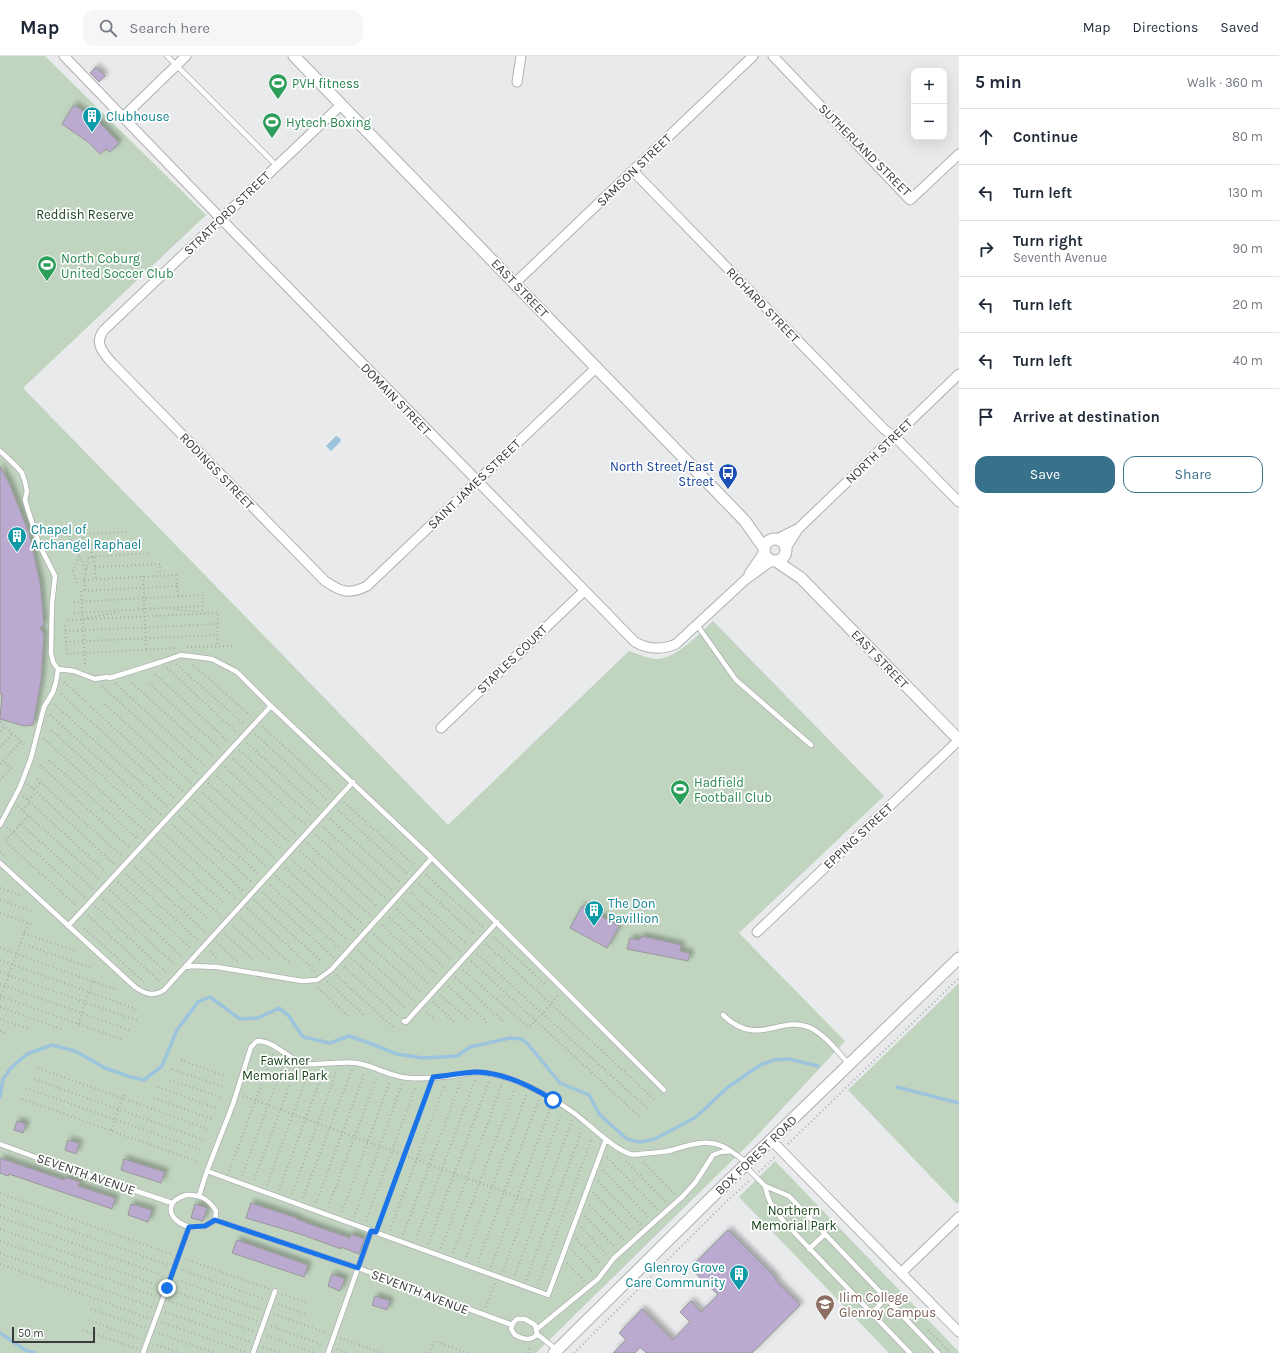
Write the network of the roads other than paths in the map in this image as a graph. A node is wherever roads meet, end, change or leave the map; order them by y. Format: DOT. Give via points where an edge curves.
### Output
graph roads {
  1 [pos="64,56"];
  2 [pos="167,56"];
  3 [pos="186,56"];
  4 [pos="294,56"];
  5 [pos="521,56"];
  6 [pos="753,56"];
  7 [pos="773,56"];
  8 [pos="176,65"];
  9 [pos="517,82"];
  10 [pos="341,105"];
  11 [pos="122,117"];
  12 [pos="959,154"];
  13 [pos="277,166"];
  14 [pos="633,171"];
  15 [pos="221,220"];
  16 [pos="515,283"];
  17 [pos="99,340"];
  18 [pos="597,367"];
  19 [pos="959,374"];
  20 [pos="894,436"];
  21 [pos="0,451"];
  22 [pos="477,482"];
  23 [pos="959,502"];
  24 [pos="745,521"];
  25 [pos="798,528"];
  26 [pos="774,539"];
  27 [pos="786,550"];
  28 [pos="769,556"];
  29 [pos="801,578"];
  30 [pos="584,591"];
  31 [pos="346,592"];
  32 [pos="697,625"];
  33 [pos="58,668"];
  34 [pos="271,706"];
  35 [pos="441,728"];
  36 [pos="959,740"];
  37 [pos="811,745"];
  38 [pos="353,782"];
  39 [pos="0,825"];
  40 [pos="432,858"];
  41 [pos="0,863"];
  42 [pos="497,922"];
  43 [pos="68,926"];
  44 [pos="757,932"];
  45 [pos="959,958"];
  46 [pos="184,968"];
  47 [pos="723,1015"];
  48 [pos="404,1021"];
  49 [pos="849,1064"];
  50 [pos="664,1090"];
  51 [pos="606,1139"];
  52 [pos="771,1140"];
  53 [pos="0,1144"];
  54 [pos="731,1151"];
  55 [pos="746,1164"];
  56 [pos="207,1171"];
  57 [pos="765,1186"];
  58 [pos="199,1196"];
  59 [pos="172,1203"];
  60 [pos="959,1217"];
  61 [pos="215,1220"];
  62 [pos="189,1227"];
  63 [pos="373,1231"];
  64 [pos="824,1234"];
  65 [pos="809,1249"];
  66 [pos="358,1268"];
  67 [pos="901,1273"];
  68 [pos="275,1291"];
  69 [pos="886,1298"];
  70 [pos="872,1313"];
  71 [pos="512,1325"];
  72 [pos="537,1331"];
  73 [pos="959,1332"];
  74 [pos="556,1351"];
  75 [pos="144,1352"];
  76 [pos="253,1353"];
  77 [pos="328,1353"];
  78 [pos="910,1353"];
  79 [pos="938,1353"];
  1 -- 11 [label="street, DOMAIN STREET"];
  2 -- 8 [label="lane"];
  3 -- 8 [label="street"];
  4 -- 10 [label="street, EAST STREET"];
  5 -- 9 [label="street"];
  6 -- 14 [label="street, SAMSON STREET"];
  7 -- 12 [label="street, SUTHERLAND STREET" via="910,200"];
  8 -- 11 [label="street"];
  8 -- 13 [label="lane"];
  10 -- 13 [label="street, STRATFORD STREET"];
  10 -- 16 [label="street, EAST STREET"];
  11 -- 15 [label="street, DOMAIN STREET"];
  13 -- 15 [label="street, STRATFORD STREET"];
  14 -- 16 [label="street, SAMSON STREET"];
  14 -- 20 [label="street, RICHARD STREET" via="885,430"];
  15 -- 17 [label="street, STRATFORD STREET" via="104,330"];
  15 -- 22 [label="street, DOMAIN STREET"];
  16 -- 18 [label="street, EAST STREET"];
  17 -- 31 [label="street, RODINGS STREET" via="101,350 113,364 314,570 335,588"];
  18 -- 22 [label="street, SAINT JAMES STREET"];
  18 -- 24 [label="street, EAST STREET"];
  19 -- 20 [label="street, NORTH STREET"];
  20 -- 23 [label="street, RICHARD STREET"];
  20 -- 25 [label="street, NORTH STREET"];
  21 -- 33 [label="lane" via="22,473 27,491 25,500 28,510 39,544 55,576 51,653"];
  22 -- 30 [label="street, DOMAIN STREET"];
  22 -- 31 [label="street, SAINT JAMES STREET" via="367,586"];
  24 -- 26 [label="street, EAST STREET"];
  24 -- 28 [label="street, EAST STREET"];
  25 -- 26 [label="street, NORTH STREET"];
  25 -- 27 [label="street, NORTH STREET"];
  26 -- 27 [label="street" via="782,542"];
  26 -- 28 [label="street" via="767,542"];
  27 -- 28 [label="street" via="782,558"];
  27 -- 29 [label="street, EAST STREET"];
  28 -- 29 [label="street, EAST STREET"];
  28 -- 32 [label="street, DOMAIN STREET"];
  29 -- 36 [label="street, EAST STREET"];
  30 -- 32 [label="street, DOMAIN STREET" via="626,635 647,648 662,649 676,644"];
  30 -- 35 [label="street, STAPLES COURT"];
  32 -- 37 [label="lane" via="736,680"];
  33 -- 34 [label="lane" via="94,679 110,678 181,654 212,659 237,672"];
  33 -- 39 [label="lane" via="55,687 44,709 23,780"];
  34 -- 38 [label="lane"];
  34 -- 43 [label="lane"];
  36 -- 44 [label="street, EPPING STREET"];
  38 -- 40 [label="lane"];
  38 -- 46 [label="lane"];
  40 -- 42 [label="lane"];
  40 -- 46 [label="lane" via="331,970 317,980 302,981 198,966"];
  41 -- 43 [label="lane"];
  42 -- 48 [label="lane" via="406,1022"];
  42 -- 50 [label="lane"];
  43 -- 46 [label="lane" via="144,993 161,992"];
  45 -- 49 [label="street, BOX FOREST ROAD"];
  47 -- 49 [label="lane" via="736,1025 756,1031 792,1025 810,1028 818,1032"];
  49 -- 52 [label="street, BOX FOREST ROAD"];
  51 -- 54 [label="lane" via="621,1150 635,1154 672,1150 702,1143 717,1144"];
  51 -- 56 [label="lane" via="564,1106 529,1087 492,1074 478,1072 405,1077 354,1063 307,1064 263,1041 251,1047"];
  51 -- 63 [label="lane" via="548,1295"];
  52 -- 55 [label="street, BOX FOREST ROAD"];
  52 -- 67 [label="street"];
  53 -- 59 [label="lane, SEVENTH AVENUE"];
  54 -- 55 [label="lane"];
  54 -- 72 [label="lane" via="713,1155 695,1183 680,1199 612,1260 590,1286 556,1312"];
  55 -- 57 [label="lane"];
  55 -- 74 [label="street, BOX FOREST ROAD"];
  56 -- 58 [label="lane"];
  56 -- 63 [label="lane"];
  57 -- 64 [label="lane" via="788,1196"];
  57 -- 65 [label="lane" via="774,1211"];
  58 -- 59 [label="lane" via="186,1195"];
  58 -- 61 [label="lane" via="213,1206 216,1211"];
  59 -- 62 [label="lane" via="174,1218"];
  60 -- 67 [label="street"];
  61 -- 62 [label="lane" via="205,1226"];
  61 -- 66 [label="lane, SEVENTH AVENUE"];
  62 -- 75 [label="lane"];
  63 -- 66 [label="lane"];
  64 -- 65 [label="lane"];
  64 -- 69 [label="lane"];
  65 -- 70 [label="lane"];
  66 -- 71 [label="lane, SEVENTH AVENUE"];
  66 -- 77 [label="lane"];
  67 -- 73 [label="street"];
  68 -- 76 [label="lane"];
  69 -- 70 [label="lane"];
  69 -- 79 [label="lane"];
  70 -- 78 [label="lane"];
  71 -- 72 [label="lane" via="517,1319 525,1319 533,1323"];
  71 -- 72 [label="lane" via="512,1332 526,1340 532,1339"];
  72 -- 74 [label="lane"];
}
